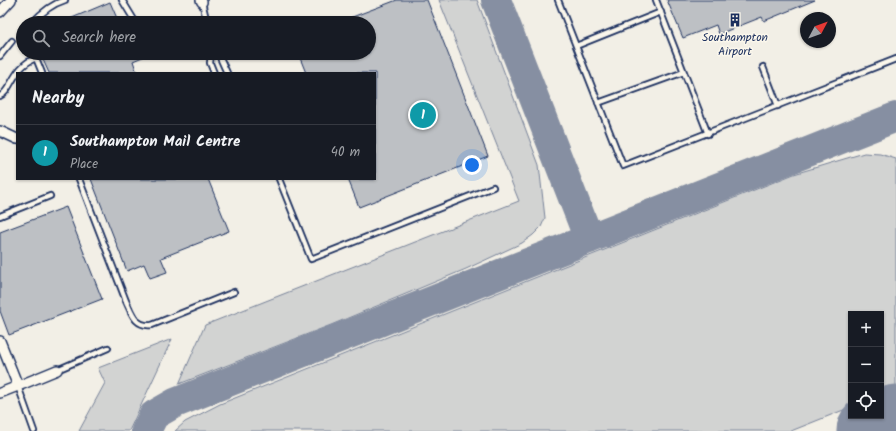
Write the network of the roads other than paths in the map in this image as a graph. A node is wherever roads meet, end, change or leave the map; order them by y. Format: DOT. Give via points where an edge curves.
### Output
graph roads {
  1 [pos="11,0"];
  2 [pos="65,0"];
  3 [pos="122,0"];
  4 [pos="558,0"];
  5 [pos="656,0"];
  6 [pos="201,1"];
  7 [pos="0,12"];
  8 [pos="661,12"];
  9 [pos="39,16"];
  10 [pos="132,16"];
  11 [pos="205,16"];
  12 [pos="12,41"];
  13 [pos="576,46"];
  14 [pos="0,56"];
  15 [pos="896,59"];
  16 [pos="29,60"];
  17 [pos="37,60"];
  18 [pos="210,60"];
  19 [pos="221,60"];
  20 [pos="763,67"];
  21 [pos="17,72"];
  22 [pos="42,72"];
  23 [pos="214,72"];
  24 [pos="227,72"];
  25 [pos="684,72"];
  26 [pos="16,74"];
  27 [pos="0,96"];
  28 [pos="598,103"];
  29 [pos="778,106"];
  30 [pos="0,131"];
  31 [pos="708,134"];
  32 [pos="16,137"];
  33 [pos="79,180"];
  34 [pos="279,180"];
  35 [pos="493,187"];
  36 [pos="50,196"];
  37 [pos="0,216"];
  38 [pos="234,292"];
  39 [pos="0,342"];
  40 [pos="108,348"];
  41 [pos="57,370"];
  42 [pos="18,386"];
  43 [pos="0,393"];
  44 [pos="34,431"];
  1 -- 7 [label="street"];
  2 -- 9 [label="lane"];
  3 -- 10 [label="lane"];
  4 -- 13 [label="lane"];
  5 -- 8 [label="lane"];
  6 -- 11 [label="lane"];
  8 -- 13 [label="lane"];
  8 -- 25 [label="lane"];
  12 -- 14 [label="lane"];
  13 -- 28 [label="lane"];
  15 -- 29 [label="lane"];
  16 -- 21 [label="lane"];
  17 -- 22 [label="lane"];
  18 -- 23 [label="lane"];
  19 -- 24 [label="lane"];
  20 -- 29 [label="lane"];
  25 -- 28 [label="lane"];
  25 -- 31 [label="lane"];
  26 -- 27 [label="lane"];
  28 -- 31 [label="lane" via="623,166"];
  29 -- 31 [label="lane"];
  30 -- 32 [label="street"];
  33 -- 38 [label="lane" via="126,301 139,324 152,325"];
  34 -- 35 [label="lane" via="311,259"];
  36 -- 37 [label="lane"];
  39 -- 42 [label="street"];
  40 -- 41 [label="lane"];
  41 -- 42 [label="street"];
  42 -- 43 [label="street"];
  42 -- 44 [label="lane"];
}
